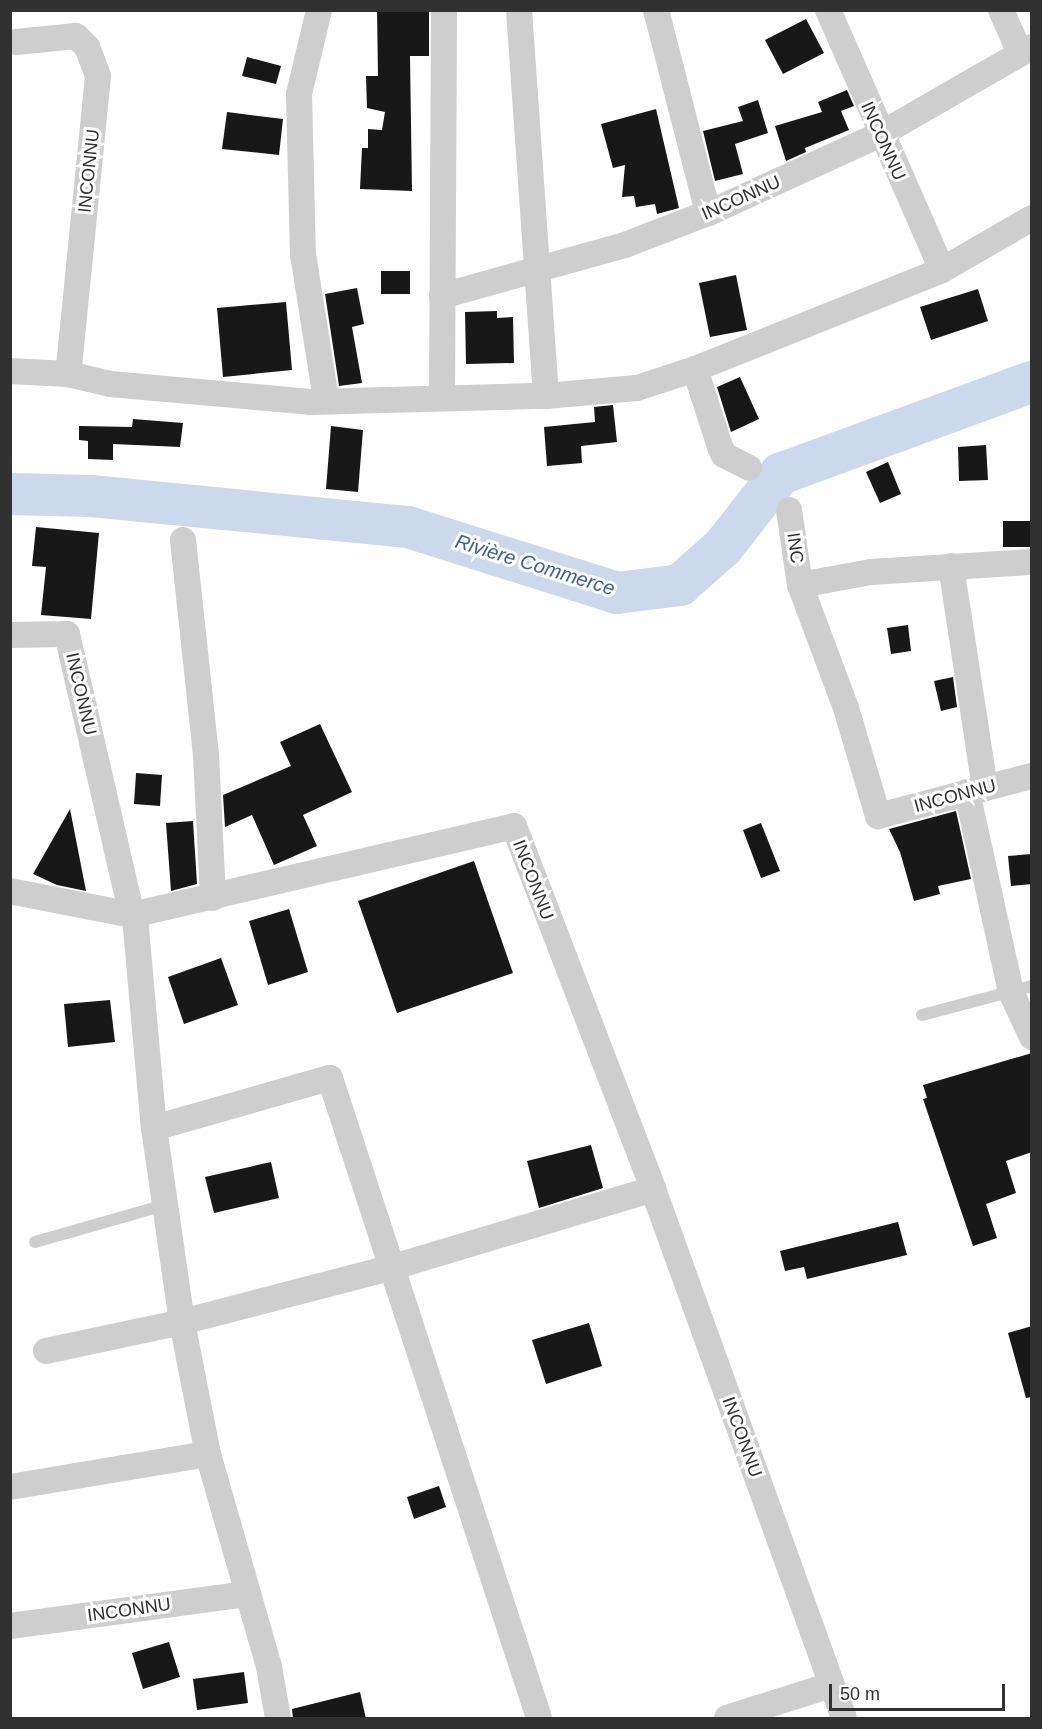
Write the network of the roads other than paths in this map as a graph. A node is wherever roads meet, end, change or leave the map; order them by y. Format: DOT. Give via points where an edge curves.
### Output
graph roads {
  1 [pos="320,10"];
  2 [pos="444,10"];
  3 [pos="519,10"];
  4 [pos="656,10"];
  5 [pos="828,10"];
  6 [pos="1001,10"];
  7 [pos="16,42"];
  8 [pos="1026,50"];
  9 [pos="879,135"];
  10 [pos="708,213"];
  11 [pos="1032,218"];
  12 [pos="539,268"];
  13 [pos="942,270"];
  14 [pos="442,296"];
  15 [pos="695,369"];
  16 [pos="10,371"];
  17 [pos="68,374"];
  18 [pos="546,396"];
  19 [pos="442,398"];
  20 [pos="327,400"];
  21 [pos="749,468"];
  22 [pos="789,510"];
  23 [pos="183,540"];
  24 [pos="1032,562"];
  25 [pos="951,566"];
  26 [pos="800,585"];
  27 [pos="10,635"];
  28 [pos="1032,776"];
  29 [pos="976,790"];
  30 [pos="10,891"];
  31 [pos="213,898"];
  32 [pos="133,916"];
  33 [pos="1022,989"];
  34 [pos="922,1015"];
  35 [pos="1032,1037"];
  36 [pos="154,1128"];
  37 [pos="653,1190"];
  38 [pos="165,1205"];
  39 [pos="34,1242"];
  40 [pos="390,1268"];
  41 [pos="182,1322"];
  42 [pos="46,1351"];
  43 [pos="208,1454"];
  44 [pos="10,1487"];
  45 [pos="248,1594"];
  46 [pos="10,1626"];
  47 [pos="831,1685"];
  48 [pos="278,1719"];
  49 [pos="539,1719"];
  50 [pos="727,1719"];
  51 [pos="844,1719"];
  1 -- 20 [label="street" via="300,105 303,254"];
  2 -- 14 [label="street"];
  3 -- 12 [label="street"];
  4 -- 10 [label="street, INCONNU"];
  5 -- 9 [label="street, INCONNU"];
  6 -- 8 [label="street, INCONNU"];
  7 -- 17 [label="street, INCONNU" via="76,36 87,46 98,76"];
  8 -- 9 [label="street, INCONNU"];
  9 -- 10 [label="street, INCONNU"];
  9 -- 13 [label="street, INCONNU"];
  10 -- 12 [label="street, INCONNU" via="625,245"];
  11 -- 13 [label="street"];
  12 -- 14 [label="street, INCONNU"];
  12 -- 18 [label="street"];
  13 -- 15 [label="street"];
  14 -- 19 [label="street"];
  15 -- 18 [label="street" via="637,388"];
  15 -- 21 [label="street" via="724,455"];
  16 -- 17 [label="street"];
  17 -- 20 [label="street" via="110,384 266,399"];
  18 -- 19 [label="street"];
  19 -- 20 [label="street"];
  22 -- 26 [label="street, INC"];
  23 -- 31 [label="street" via="206,755"];
  24 -- 25 [label="street"];
  25 -- 26 [label="street" via="871,572"];
  25 -- 29 [label="street"];
  26 -- 29 [label="street, INCONNU" via="846,708 878,816"];
  27 -- 32 [label="street, INCONNU" via="67,634"];
  28 -- 29 [label="street, INCONNU"];
  29 -- 33 [label="street"];
  30 -- 32 [label="street, INCONNU"];
  31 -- 32 [label="street, INCONNU"];
  31 -- 37 [label="street, INCONNU" via="514,826"];
  32 -- 36 [label="street, INCONNU"];
  33 -- 34 [label="lane"];
  33 -- 35 [label="street"];
  36 -- 38 [label="street, INCONNU"];
  36 -- 40 [label="street" via="330,1078"];
  37 -- 40 [label="street"];
  37 -- 47 [label="street, INCONNU"];
  38 -- 39 [label="lane"];
  38 -- 41 [label="street, INCONNU"];
  40 -- 41 [label="street"];
  40 -- 49 [label="street"];
  41 -- 42 [label="street"];
  41 -- 43 [label="street, INCONNU"];
  43 -- 44 [label="street"];
  43 -- 45 [label="street, INCONNU"];
  45 -- 46 [label="street, INCONNU"];
  45 -- 48 [label="street, INCONNU" via="269,1668"];
  47 -- 50 [label="street"];
  47 -- 51 [label="street, INCONNU"];
}
